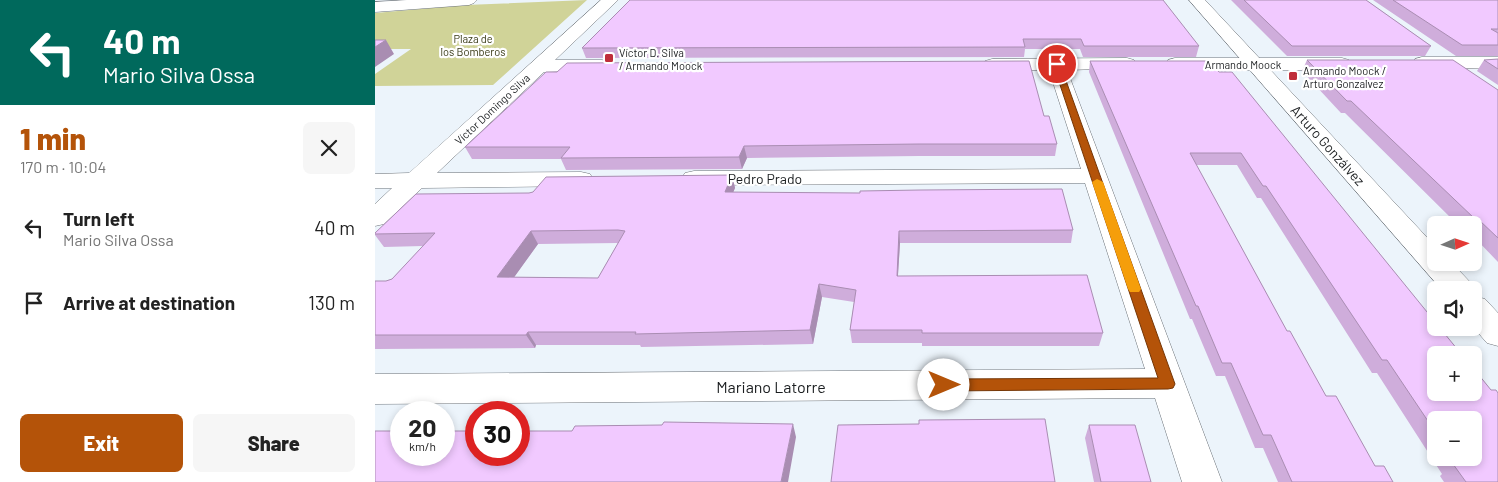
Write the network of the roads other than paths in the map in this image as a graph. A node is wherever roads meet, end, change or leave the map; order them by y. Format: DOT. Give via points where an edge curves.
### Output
graph roads {
  1 [pos="469,0"];
  2 [pos="609,0"];
  3 [pos="1197,0"];
  4 [pos="375,7"];
  5 [pos="1423,44"];
  6 [pos="1405,63"];
  7 [pos="1451,63"];
  8 [pos="1498,63"];
  9 [pos="1057,64"];
  10 [pos="1143,64"];
  11 [pos="1162,64"];
  12 [pos="1255,64"];
  13 [pos="1357,64"];
  14 [pos="973,65"];
  15 [pos="538,66"];
  16 [pos="617,66"];
  17 [pos="1475,80"];
  18 [pos="1095,176"];
  19 [pos="599,179"];
  20 [pos="669,179"];
  21 [pos="415,180"];
  22 [pos="375,181"];
  23 [pos="375,218"];
  24 [pos="1451,281"];
  25 [pos="1482,316"];
  26 [pos="1498,334"];
  27 [pos="1168,384"];
  28 [pos="375,389"];
  29 [pos="1202,482"];
  1 -- 4 [label="street"];
  2 -- 15 [label="street, Víctor Domingo Silva"];
  3 -- 12 [label="street, Arturo Gonzálvez"];
  5 -- 7 [label="street"];
  6 -- 7 [label="street"];
  7 -- 8 [label="street"];
  7 -- 17 [label="street"];
  9 -- 10 [label="street"];
  9 -- 14 [label="street"];
  9 -- 18 [label="street"];
  11 -- 12 [label="street, Armando Moock"];
  12 -- 13 [label="street, Armando Moock"];
  12 -- 24 [label="street, Arturo Gonzálvez"];
  15 -- 16 [label="street"];
  15 -- 21 [label="street, Víctor Domingo Silva"];
  18 -- 20 [label="street, Pedro Prado"];
  18 -- 27 [label="street"];
  19 -- 21 [label="street"];
  21 -- 22 [label="street"];
  21 -- 23 [label="street, Víctor Domingo Silva"];
  25 -- 26 [label="street"];
  27 -- 28 [label="street, Mariano Latorre"];
  27 -- 29 [label="street"];
}
